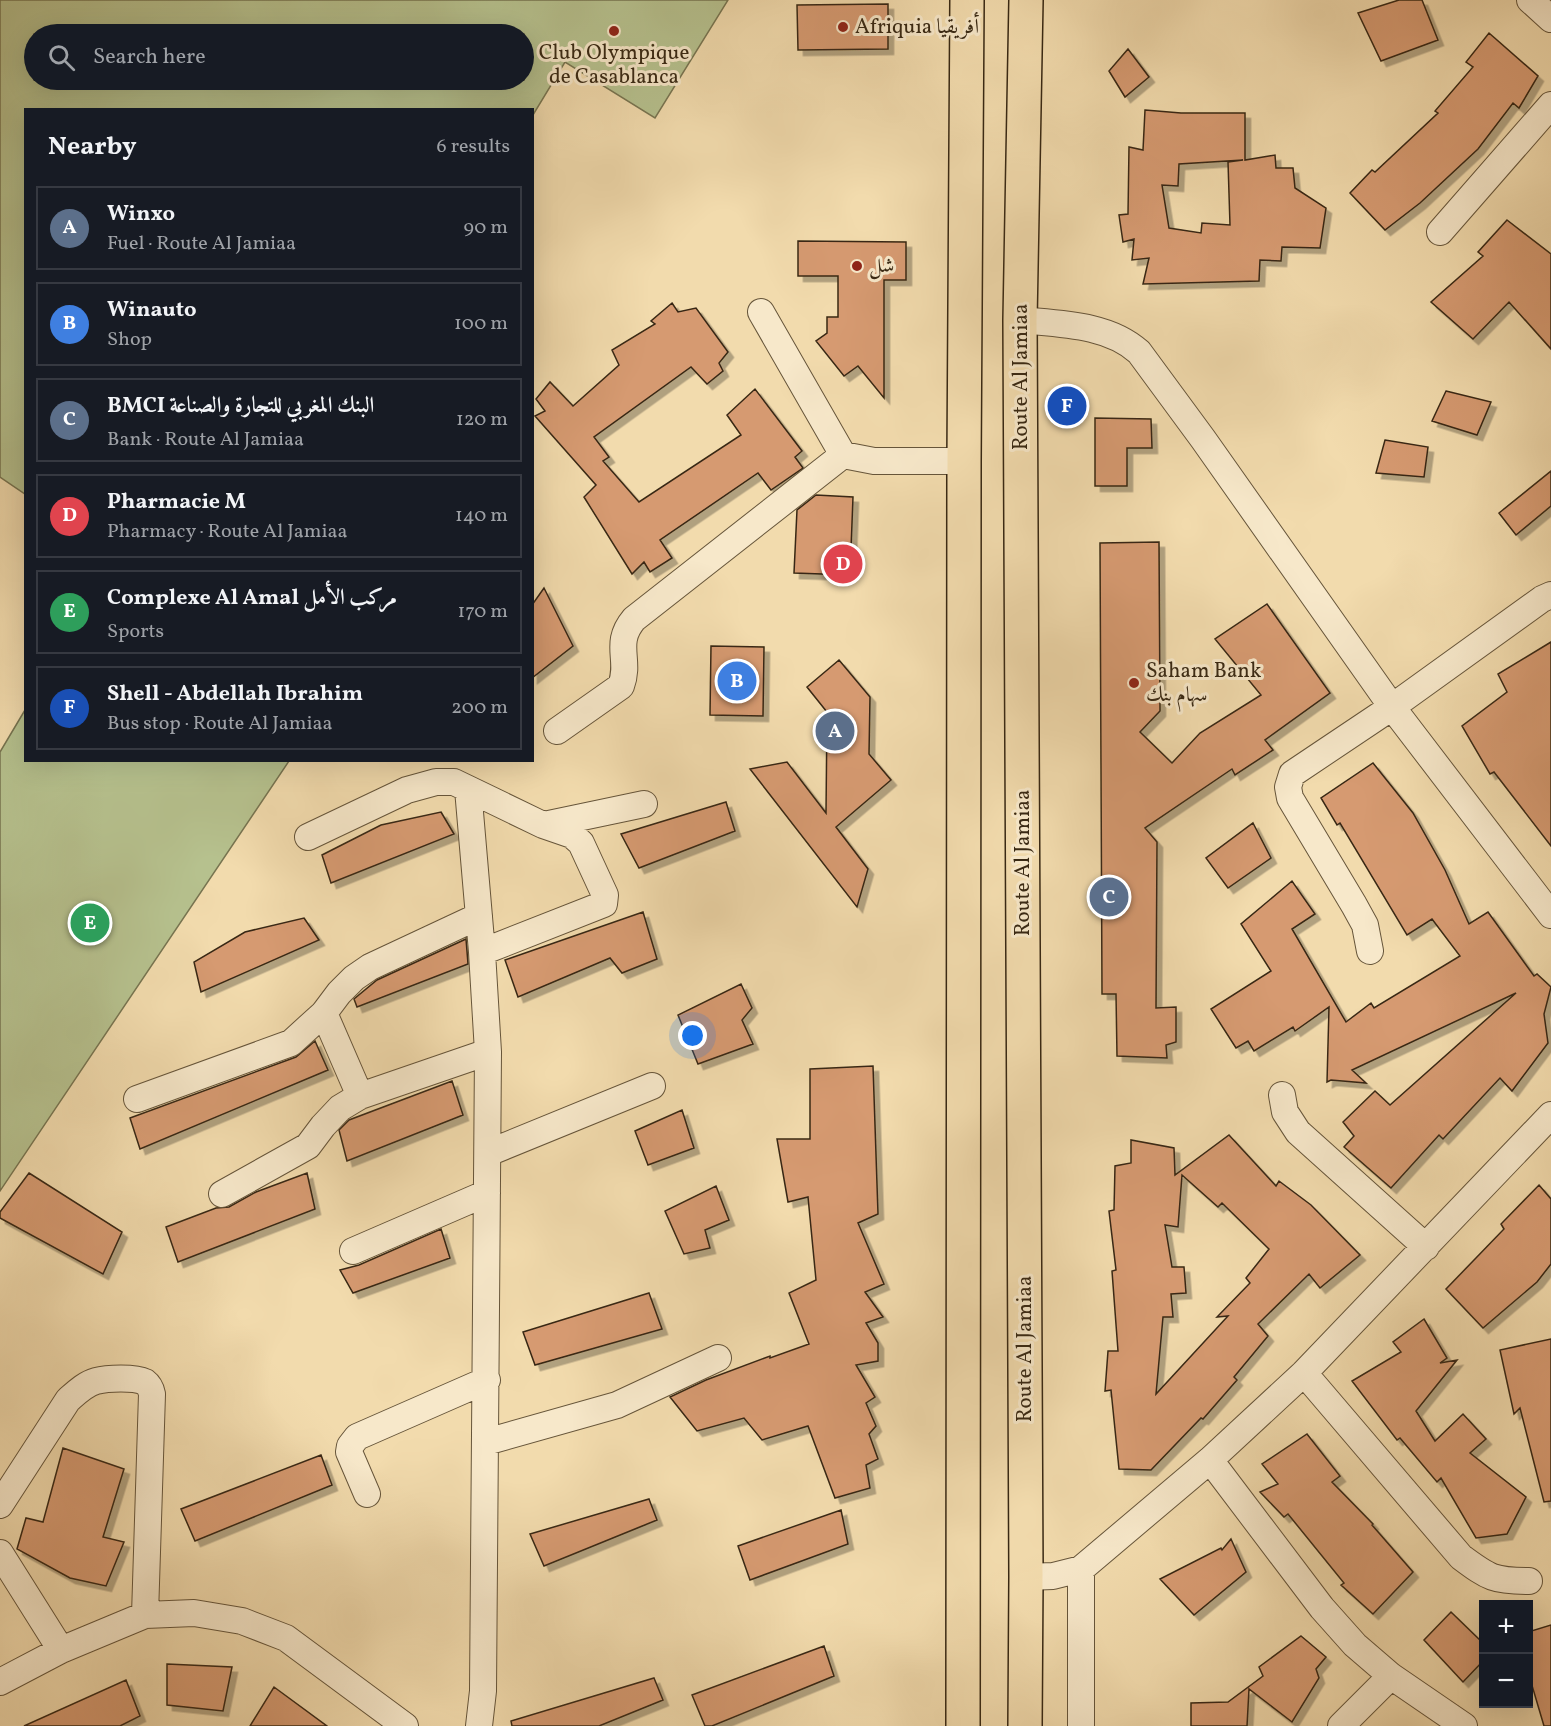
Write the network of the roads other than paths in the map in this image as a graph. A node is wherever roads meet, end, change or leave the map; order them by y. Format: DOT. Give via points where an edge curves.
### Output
graph roads {
  1 [pos="967,0"];
  2 [pos="1026,0"];
  3 [pos="1530,0"];
  4 [pos="1551,19"];
  5 [pos="1551,105"];
  6 [pos="1440,232"];
  7 [pos="761,312"];
  8 [pos="1020,320"];
  9 [pos="843,455"];
  10 [pos="964,461"];
  11 [pos="1551,595"];
  12 [pos="1392,707"];
  13 [pos="557,731"];
  14 [pos="468,789"];
  15 [pos="644,804"];
  16 [pos="543,825"];
  17 [pos="308,837"];
  18 [pos="1551,915"];
  19 [pos="479,916"];
  20 [pos="1370,951"];
  21 [pos="482,952"];
  22 [pos="324,1013"];
  23 [pos="488,1052"];
  24 [pos="651,1086"];
  25 [pos="1282,1095"];
  26 [pos="360,1096"];
  27 [pos="137,1099"];
  28 [pos="1551,1115"];
  29 [pos="488,1153"];
  30 [pos="488,1193"];
  31 [pos="222,1194"];
  32 [pos="1426,1247"];
  33 [pos="353,1251"];
  34 [pos="718,1358"];
  35 [pos="1304,1373"];
  36 [pos="487,1380"];
  37 [pos="486,1442"];
  38 [pos="1210,1460"];
  39 [pos="367,1494"];
  40 [pos="0,1505"];
  41 [pos="0,1553"];
  42 [pos="1081,1569"];
  43 [pos="1026,1577"];
  44 [pos="1529,1581"];
  45 [pos="145,1615"];
  46 [pos="61,1650"];
  47 [pos="1391,1676"];
  48 [pos="0,1682"];
  49 [pos="405,1726"];
  50 [pos="479,1726"];
  51 [pos="963,1726"];
  52 [pos="1025,1726"];
  53 [pos="1082,1726"];
  54 [pos="1341,1726"];
  55 [pos="1464,1726"];
  1 -- 10 [label="main road"];
  2 -- 8 [label="main road, Route Al Jamiaa"];
  3 -- 4 [label="street"];
  5 -- 6 [label="street"];
  7 -- 9 [label="street"];
  8 -- 12 [label="street" via="1086,327 1129,343 1139,352"];
  8 -- 43 [label="main road, Route Al Jamiaa"];
  9 -- 10 [label="street" via="874,461"];
  9 -- 13 [label="street" via="634,619 623,636 621,686"];
  10 -- 51 [label="main road"];
  11 -- 12 [label="street"];
  12 -- 18 [label="street"];
  12 -- 20 [label="street" via="1292,774 1288,787 1290,798 1365,925"];
  14 -- 16 [label="street"];
  14 -- 17 [label="street" via="454,782 436,782 407,790"];
  14 -- 19 [label="street"];
  15 -- 16 [label="street"];
  16 -- 21 [label="street" via="572,835 581,843 605,895 604,904"];
  19 -- 21 [label="street"];
  19 -- 22 [label="street" via="370,967 339,993"];
  21 -- 23 [label="street"];
  22 -- 26 [label="street"];
  22 -- 27 [label="street" via="291,1043"];
  23 -- 26 [label="street"];
  23 -- 29 [label="street"];
  24 -- 29 [label="street"];
  25 -- 32 [label="street" via="1285,1112 1298,1132"];
  26 -- 31 [label="street" via="340,1108 308,1146"];
  28 -- 32 [label="street"];
  29 -- 30 [label="street"];
  30 -- 33 [label="street"];
  30 -- 36 [label="street"];
  32 -- 35 [label="street"];
  34 -- 37 [label="street" via="617,1405"];
  35 -- 38 [label="street"];
  35 -- 44 [label="street" via="1461,1557 1481,1573 1501,1581"];
  36 -- 37 [label="street"];
  36 -- 39 [label="street" via="357,1437 349,1452"];
  37 -- 50 [label="street" via="483,1691"];
  38 -- 42 [label="street"];
  38 -- 47 [label="street" via="1322,1608 1355,1645"];
  40 -- 45 [label="street" via="68,1400 96,1381 143,1381 152,1394"];
  41 -- 46 [label="street"];
  42 -- 43 [label="street"];
  42 -- 53 [label="street"];
  43 -- 52 [label="main road, Route Al Jamiaa"];
  45 -- 46 [label="street"];
  45 -- 49 [label="street" via="194,1613 242,1621 286,1638"];
  46 -- 48 [label="street"];
  47 -- 54 [label="street"];
  47 -- 55 [label="street"];
}
